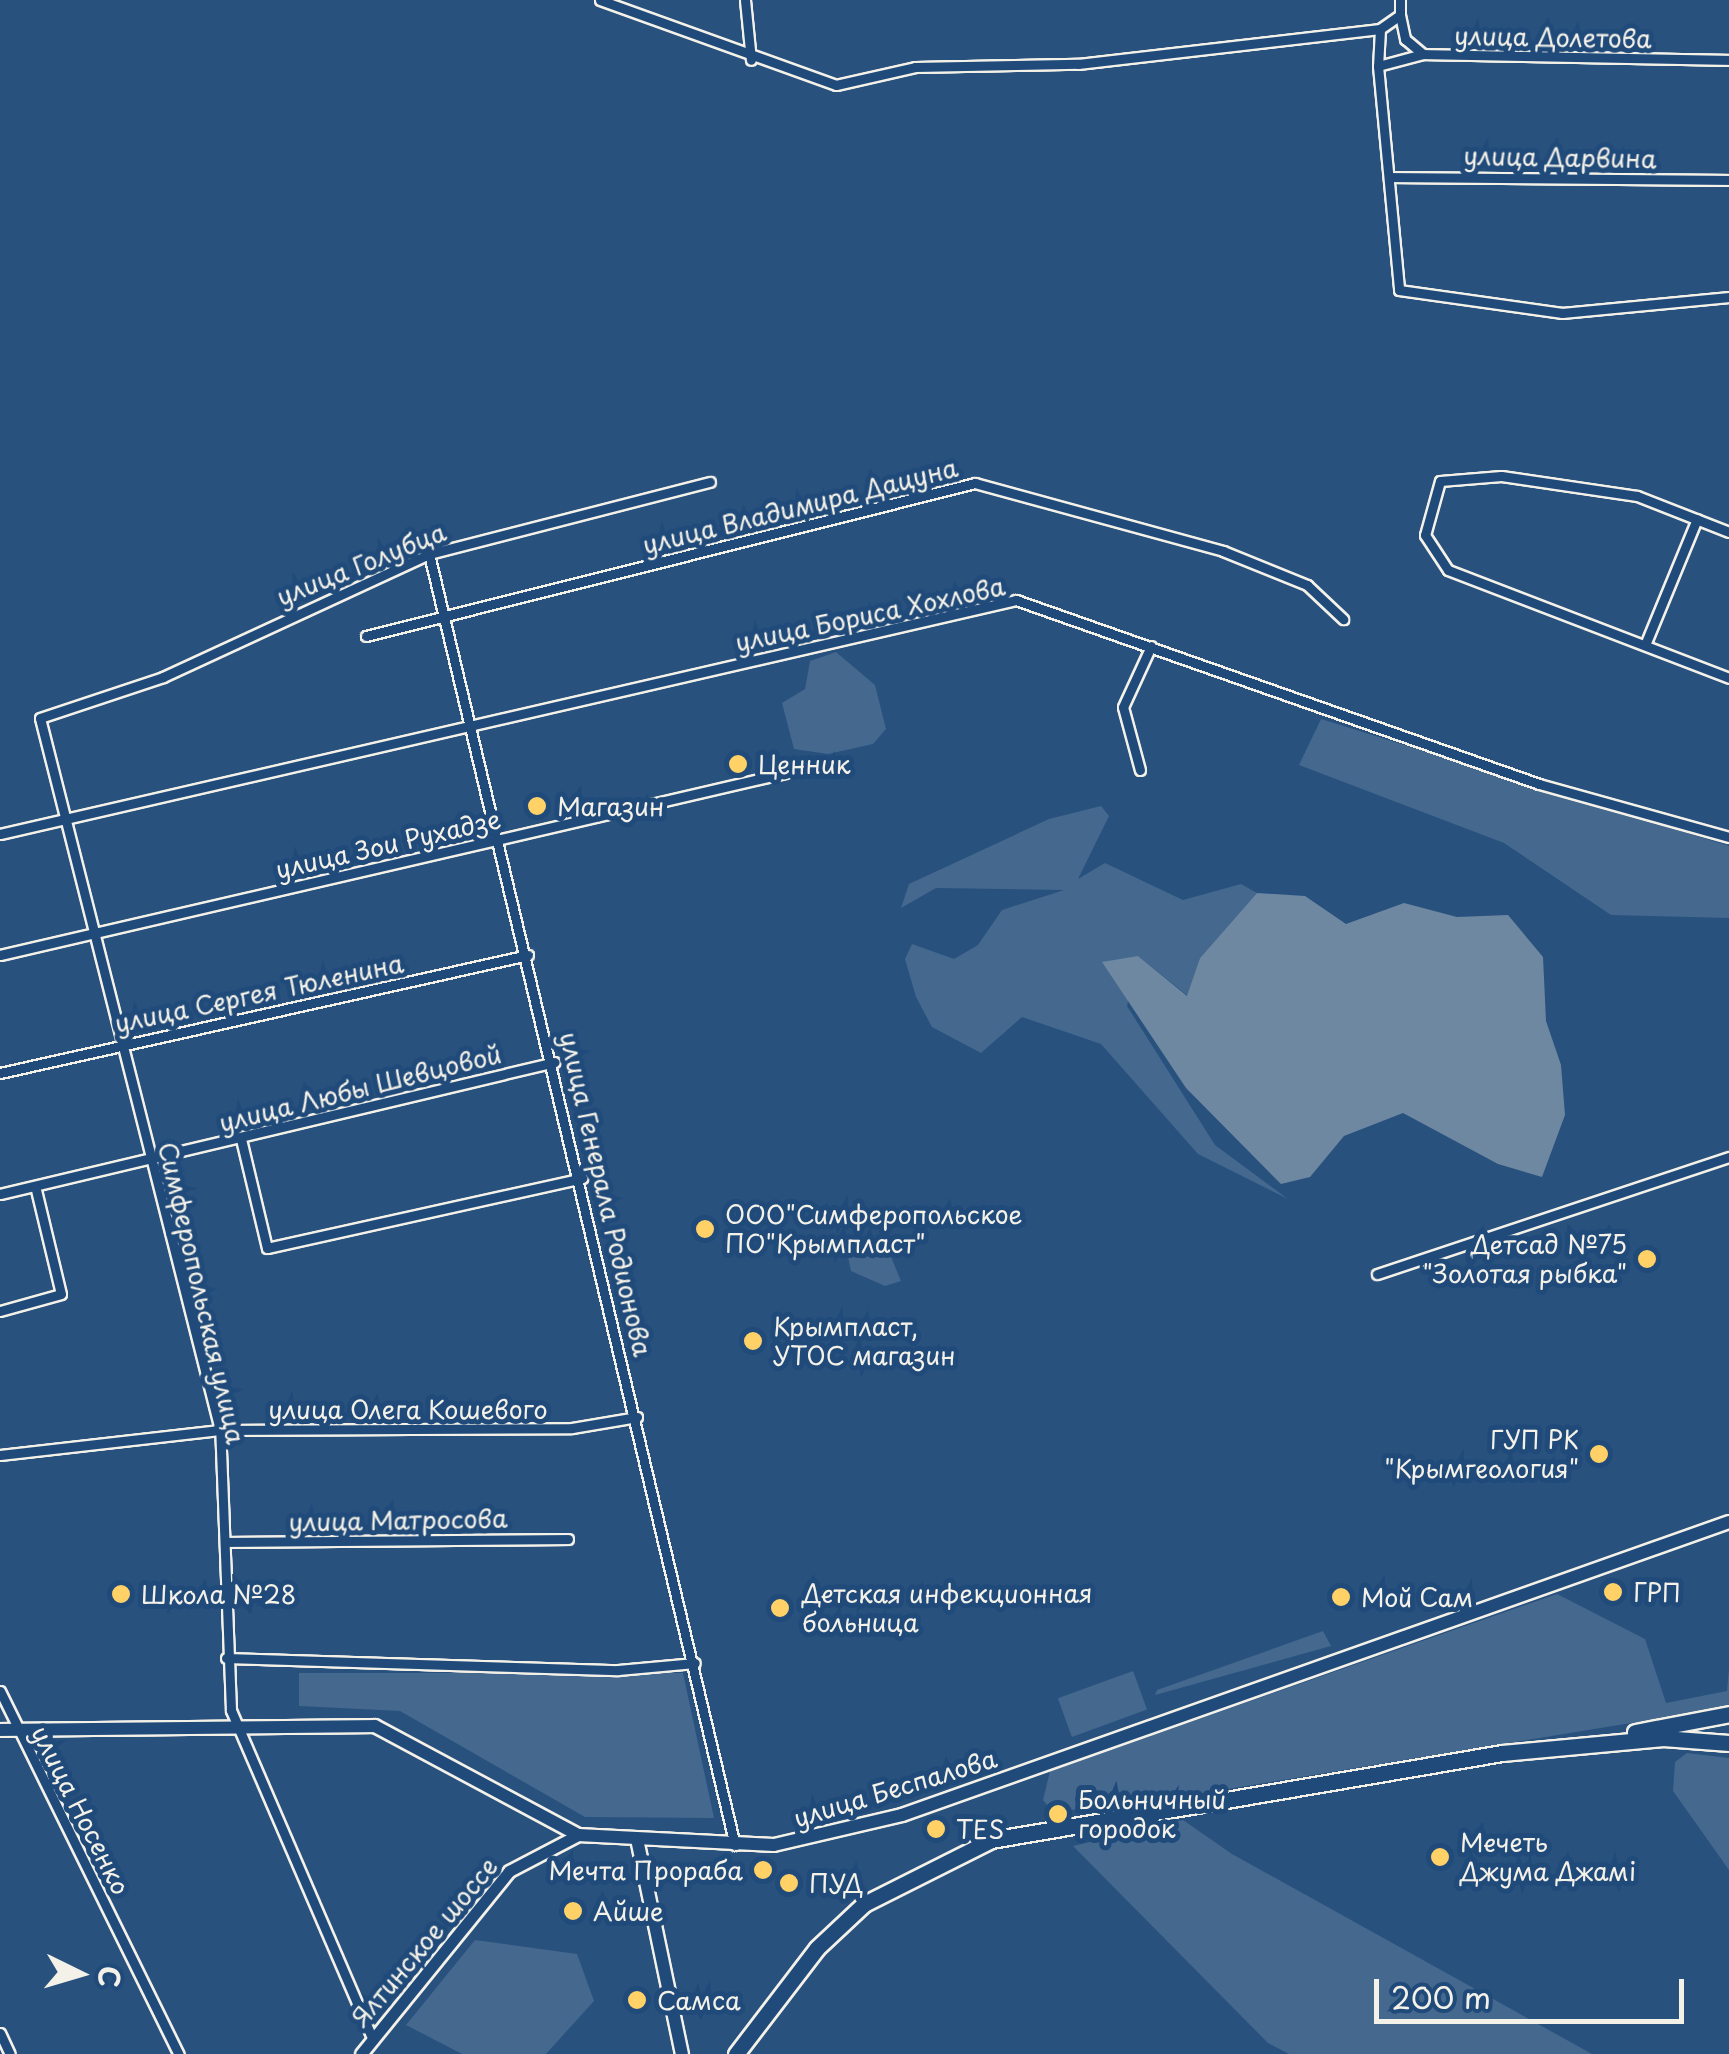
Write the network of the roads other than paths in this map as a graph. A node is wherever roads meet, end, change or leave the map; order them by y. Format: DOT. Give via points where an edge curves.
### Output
graph roads {
  1 [pos="600,0"];
  2 [pos="745,0"];
  3 [pos="1400,0"];
  4 [pos="1400,14"];
  5 [pos="1380,29"];
  6 [pos="1422,54"];
  7 [pos="751,60"];
  8 [pos="1729,60"];
  9 [pos="1378,66"];
  10 [pos="1390,177"];
  11 [pos="1729,180"];
  12 [pos="1729,297"];
  13 [pos="710,482"];
  14 [pos="1697,519"];
  15 [pos="1729,532"];
  16 [pos="429,554"];
  17 [pos="1343,619"];
  18 [pos="446,622"];
  19 [pos="366,636"];
  20 [pos="1645,645"];
  21 [pos="1150,646"];
  22 [pos="1729,678"];
  23 [pos="40,718"];
  24 [pos="473,726"];
  25 [pos="1140,770"];
  26 [pos="784,773"];
  27 [pos="64,819"];
  28 [pos="0,834"];
  29 [pos="1729,837"];
  30 [pos="500,838"];
  31 [pos="93,934"];
  32 [pos="528,955"];
  33 [pos="0,956"];
  34 [pos="120,1043"];
  35 [pos="555,1062"];
  36 [pos="0,1073"];
  37 [pos="241,1138"];
  38 [pos="150,1158"];
  39 [pos="1729,1158"];
  40 [pos="582,1178"];
  41 [pos="35,1186"];
  42 [pos="0,1194"];
  43 [pos="1377,1274"];
  44 [pos="0,1311"];
  45 [pos="637,1417"];
  46 [pos="220,1430"];
  47 [pos="0,1455"];
  48 [pos="1729,1522"];
  49 [pos="568,1539"];
  50 [pos="228,1542"];
  51 [pos="226,1658"];
  52 [pos="695,1663"];
  53 [pos="0,1691"];
  54 [pos="1726,1722"];
  55 [pos="240,1726"];
  56 [pos="18,1729"];
  57 [pos="0,1730"];
  58 [pos="1639,1740"];
  59 [pos="1729,1743"];
  60 [pos="1550,1748"];
  61 [pos="554,1822"];
  62 [pos="578,1836"];
  63 [pos="637,1839"];
  64 [pos="735,1845"];
  65 [pos="549,1850"];
  66 [pos="0,2033"];
  67 [pos="373,2040"];
  68 [pos="10,2054"];
  69 [pos="179,2054"];
  70 [pos="361,2054"];
  71 [pos="682,2054"];
  72 [pos="736,2054"];
  1 -- 7 [label="street"];
  2 -- 7 [label="street"];
  3 -- 4 [label="street"];
  4 -- 5 [label="street"];
  4 -- 6 [label="street" via="1405,39"];
  5 -- 7 [label="street" via="1078,64 916,67 836,86"];
  5 -- 9 [label="street"];
  6 -- 8 [label="street, улица Долетова"];
  6 -- 9 [label="street, улица Долетова"];
  9 -- 10 [label="street"];
  10 -- 11 [label="street, улица Дарвина"];
  10 -- 12 [label="street" via="1399,290 1562,313"];
  13 -- 16 [label="street, улица Голубца"];
  14 -- 15 [label="street"];
  14 -- 20 [label="street"];
  14 -- 20 [label="street" via="1637,496 1530,478 1440,481 1428,497 1431,558 1510,598"];
  16 -- 18 [label="street, улица Генерала Родионова"];
  16 -- 23 [label="street, улица Голубца" via="163,677"];
  17 -- 18 [label="street, улица Владимира Дацуна" via="1307,585 1223,551 975,483 516,594"];
  18 -- 19 [label="street, улица Владимира Дацуна"];
  18 -- 24 [label="street, улица Генерала Родионова"];
  20 -- 22 [label="street"];
  21 -- 24 [label="street, улица Бориса Хохлова" via="1016,600"];
  21 -- 25 [label="street" via="1124,707"];
  21 -- 29 [label="street, улица Бориса Хохлова" via="1520,778"];
  23 -- 27 [label="street, Симферопольская улица"];
  24 -- 27 [label="street, улица Бориса Хохлова"];
  24 -- 30 [label="street, улица Генерала Родионова"];
  26 -- 30 [label="street, улица Зои Рухадзе"];
  27 -- 28 [label="street, улица Бориса Хохлова"];
  27 -- 31 [label="street, Симферопольская улица"];
  30 -- 31 [label="street, улица Зои Рухадзе"];
  30 -- 32 [label="street, улица Генерала Родионова"];
  31 -- 33 [label="street, улица Зои Рухадзе"];
  31 -- 34 [label="street, Симферопольская улица"];
  32 -- 34 [label="street, улица Сергея Тюленина"];
  32 -- 35 [label="street, улица Генерала Родионова"];
  34 -- 36 [label="street, улица Сергея Тюленина"];
  34 -- 38 [label="street, Симферопольская улица"];
  35 -- 37 [label="street, улица Любы Шевцовой"];
  35 -- 40 [label="street, улица Генерала Родионова"];
  37 -- 38 [label="street, улица Любы Шевцовой"];
  37 -- 40 [label="street" via="267,1248"];
  38 -- 41 [label="street, улица Любы Шевцовой"];
  38 -- 46 [label="street, Симферопольская улица"];
  39 -- 43 [label="street"];
  40 -- 45 [label="street, улица Генерала Родионова"];
  41 -- 42 [label="street, улица Любы Шевцовой"];
  41 -- 44 [label="street" via="61,1294"];
  45 -- 46 [label="street, улица Олега Кошевого" via="572,1428"];
  45 -- 52 [label="street, улица Генерала Родионова"];
  46 -- 47 [label="street, улица Олега Кошевого"];
  46 -- 50 [label="street, Симферопольская улица"];
  48 -- 64 [label="main road, улица Беспалова" via="902,1814 814,1839"];
  49 -- 50 [label="street, улица Матросова"];
  50 -- 51 [label="street, Симферопольская улица"];
  51 -- 52 [label="street" via="618,1670"];
  51 -- 55 [label="street, Симферопольская улица"];
  52 -- 64 [label="street, улица Генерала Родионова"];
  53 -- 56 [label="street, улица Носенко"];
  54 -- 58 [label="main road"];
  54 -- 60 [label="main road" via="1698,1719"];
  55 -- 56 [label="main road, улица Беспалова"];
  55 -- 61 [label="main road, улица Беспалова" via="352,1723 398,1732"];
  55 -- 67 [label="street, Симферопольская улица"];
  56 -- 57 [label="main road, улица Беспалова"];
  56 -- 69 [label="street, улица Носенко"];
  58 -- 59 [label="main road"];
  58 -- 60 [label="main road"];
  60 -- 72 [label="main road" via="1024,1832 963,1850 837,1927"];
  61 -- 62 [label="main road, улица Беспалова"];
  61 -- 65 [label="street"];
  62 -- 63 [label="main road, улица Беспалова"];
  62 -- 65 [label="street, Ялтинское шоссе"];
  63 -- 64 [label="main road, улица Беспалова"];
  63 -- 71 [label="main road"];
  65 -- 67 [label="street, Ялтинское шоссе" via="509,1870"];
  66 -- 68 [label="street"];
  67 -- 70 [label="street, Ялтинское шоссе"];
}
